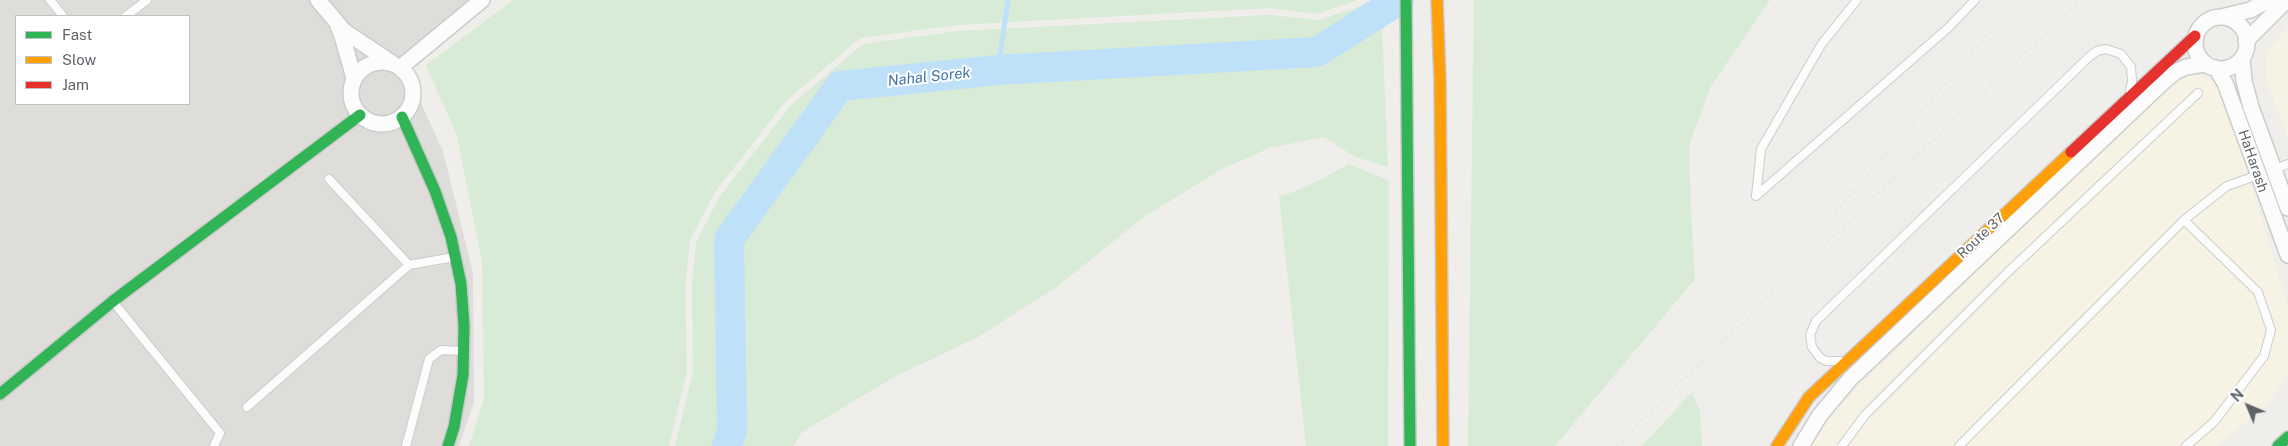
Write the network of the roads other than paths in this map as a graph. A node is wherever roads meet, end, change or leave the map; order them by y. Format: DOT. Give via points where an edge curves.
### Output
graph roads {
  1 [pos="50,0"];
  2 [pos="147,0"];
  3 [pos="318,0"];
  4 [pos="482,0"];
  5 [pos="1406,0"];
  6 [pos="1437,0"];
  7 [pos="1857,0"];
  8 [pos="1975,0"];
  9 [pos="2269,0"];
  10 [pos="2287,0"];
  11 [pos="62,15"];
  12 [pos="127,15"];
  13 [pos="2220,18"];
  14 [pos="336,23"];
  15 [pos="2195,36"];
  16 [pos="2246,41"];
  17 [pos="2242,58"];
  18 [pos="397,65"];
  19 [pos="2210,66"];
  20 [pos="354,78"];
  21 [pos="2198,93"];
  22 [pos="2127,99"];
  23 [pos="360,115"];
  24 [pos="402,117"];
  25 [pos="2288,164"];
  26 [pos="2274,169"];
  27 [pos="2258,175"];
  28 [pos="328,179"];
  29 [pos="2288,208"];
  30 [pos="2184,220"];
  31 [pos="2288,255"];
  32 [pos="455,257"];
  33 [pos="409,265"];
  34 [pos="113,301"];
  35 [pos="464,351"];
  36 [pos="1849,359"];
  37 [pos="0,394"];
  38 [pos="247,407"];
  39 [pos="2288,437"];
  40 [pos="214,446"];
  41 [pos="406,446"];
  42 [pos="448,446"];
  43 [pos="1410,446"];
  44 [pos="1443,446"];
  45 [pos="1777,446"];
  46 [pos="1801,446"];
  47 [pos="1842,446"];
  48 [pos="1959,446"];
  49 [pos="2186,446"];
  50 [pos="2278,446"];
  1 -- 11 [label="lane"];
  2 -- 12 [label="lane"];
  3 -- 14 [label="street"];
  4 -- 18 [label="street"];
  5 -- 43 [label="main road"];
  6 -- 44 [label="main road"];
  7 -- 8 [label="lane" via="1821,45 1762,149 1756,196 1948,28"];
  9 -- 13 [label="street" via="2250,10"];
  10 -- 16 [label="street"];
  13 -- 15 [label="street" via="2205,23"];
  13 -- 16 [label="street" via="2239,26"];
  14 -- 18 [label="street"];
  14 -- 20 [label="street"];
  15 -- 19 [label="street" via="2195,48"];
  15 -- 22 [label="main road, Route 37"];
  16 -- 17 [label="street"];
  17 -- 19 [label="street" via="2232,66"];
  17 -- 26 [label="street, HaHarash" via="2251,107"];
  18 -- 20 [label="street" via="372,62"];
  18 -- 24 [label="street" via="412,82 414,92 413,101"];
  19 -- 27 [label="street, HaHarash" via="2225,83"];
  19 -- 46 [label="street, Route 37" via="2181,69 2161,84 1850,379"];
  20 -- 23 [label="street" via="351,99"];
  21 -- 47 [label="lane" via="2008,272 1865,415"];
  22 -- 36 [label="main road, Route 37"];
  22 -- 36 [label="lane" via="2132,81 2130,63 2117,51 2097,51 1816,321 1811,328 1810,342 1820,358 1834,362"];
  23 -- 24 [label="street" via="385,124"];
  23 -- 34 [label="main road"];
  24 -- 32 [label="main road" via="435,191"];
  25 -- 26 [label="lane"];
  26 -- 27 [label="lane"];
  26 -- 29 [label="street, HaHarash"];
  27 -- 30 [label="lane" via="2226,186"];
  27 -- 31 [label="street, HaHarash"];
  28 -- 33 [label="lane"];
  30 -- 48 [label="lane"];
  30 -- 49 [label="lane" via="2258,292 2271,330 2264,356 2214,422"];
  32 -- 33 [label="lane"];
  32 -- 35 [label="main road" via="461,284"];
  33 -- 38 [label="lane"];
  34 -- 37 [label="main road"];
  34 -- 40 [label="lane" via="220,433"];
  35 -- 41 [label="lane" via="441,350 429,359"];
  35 -- 42 [label="main road" via="459,401"];
  36 -- 45 [label="main road, Route 37" via="1809,397"];
  39 -- 50 [label="main road"];
}
